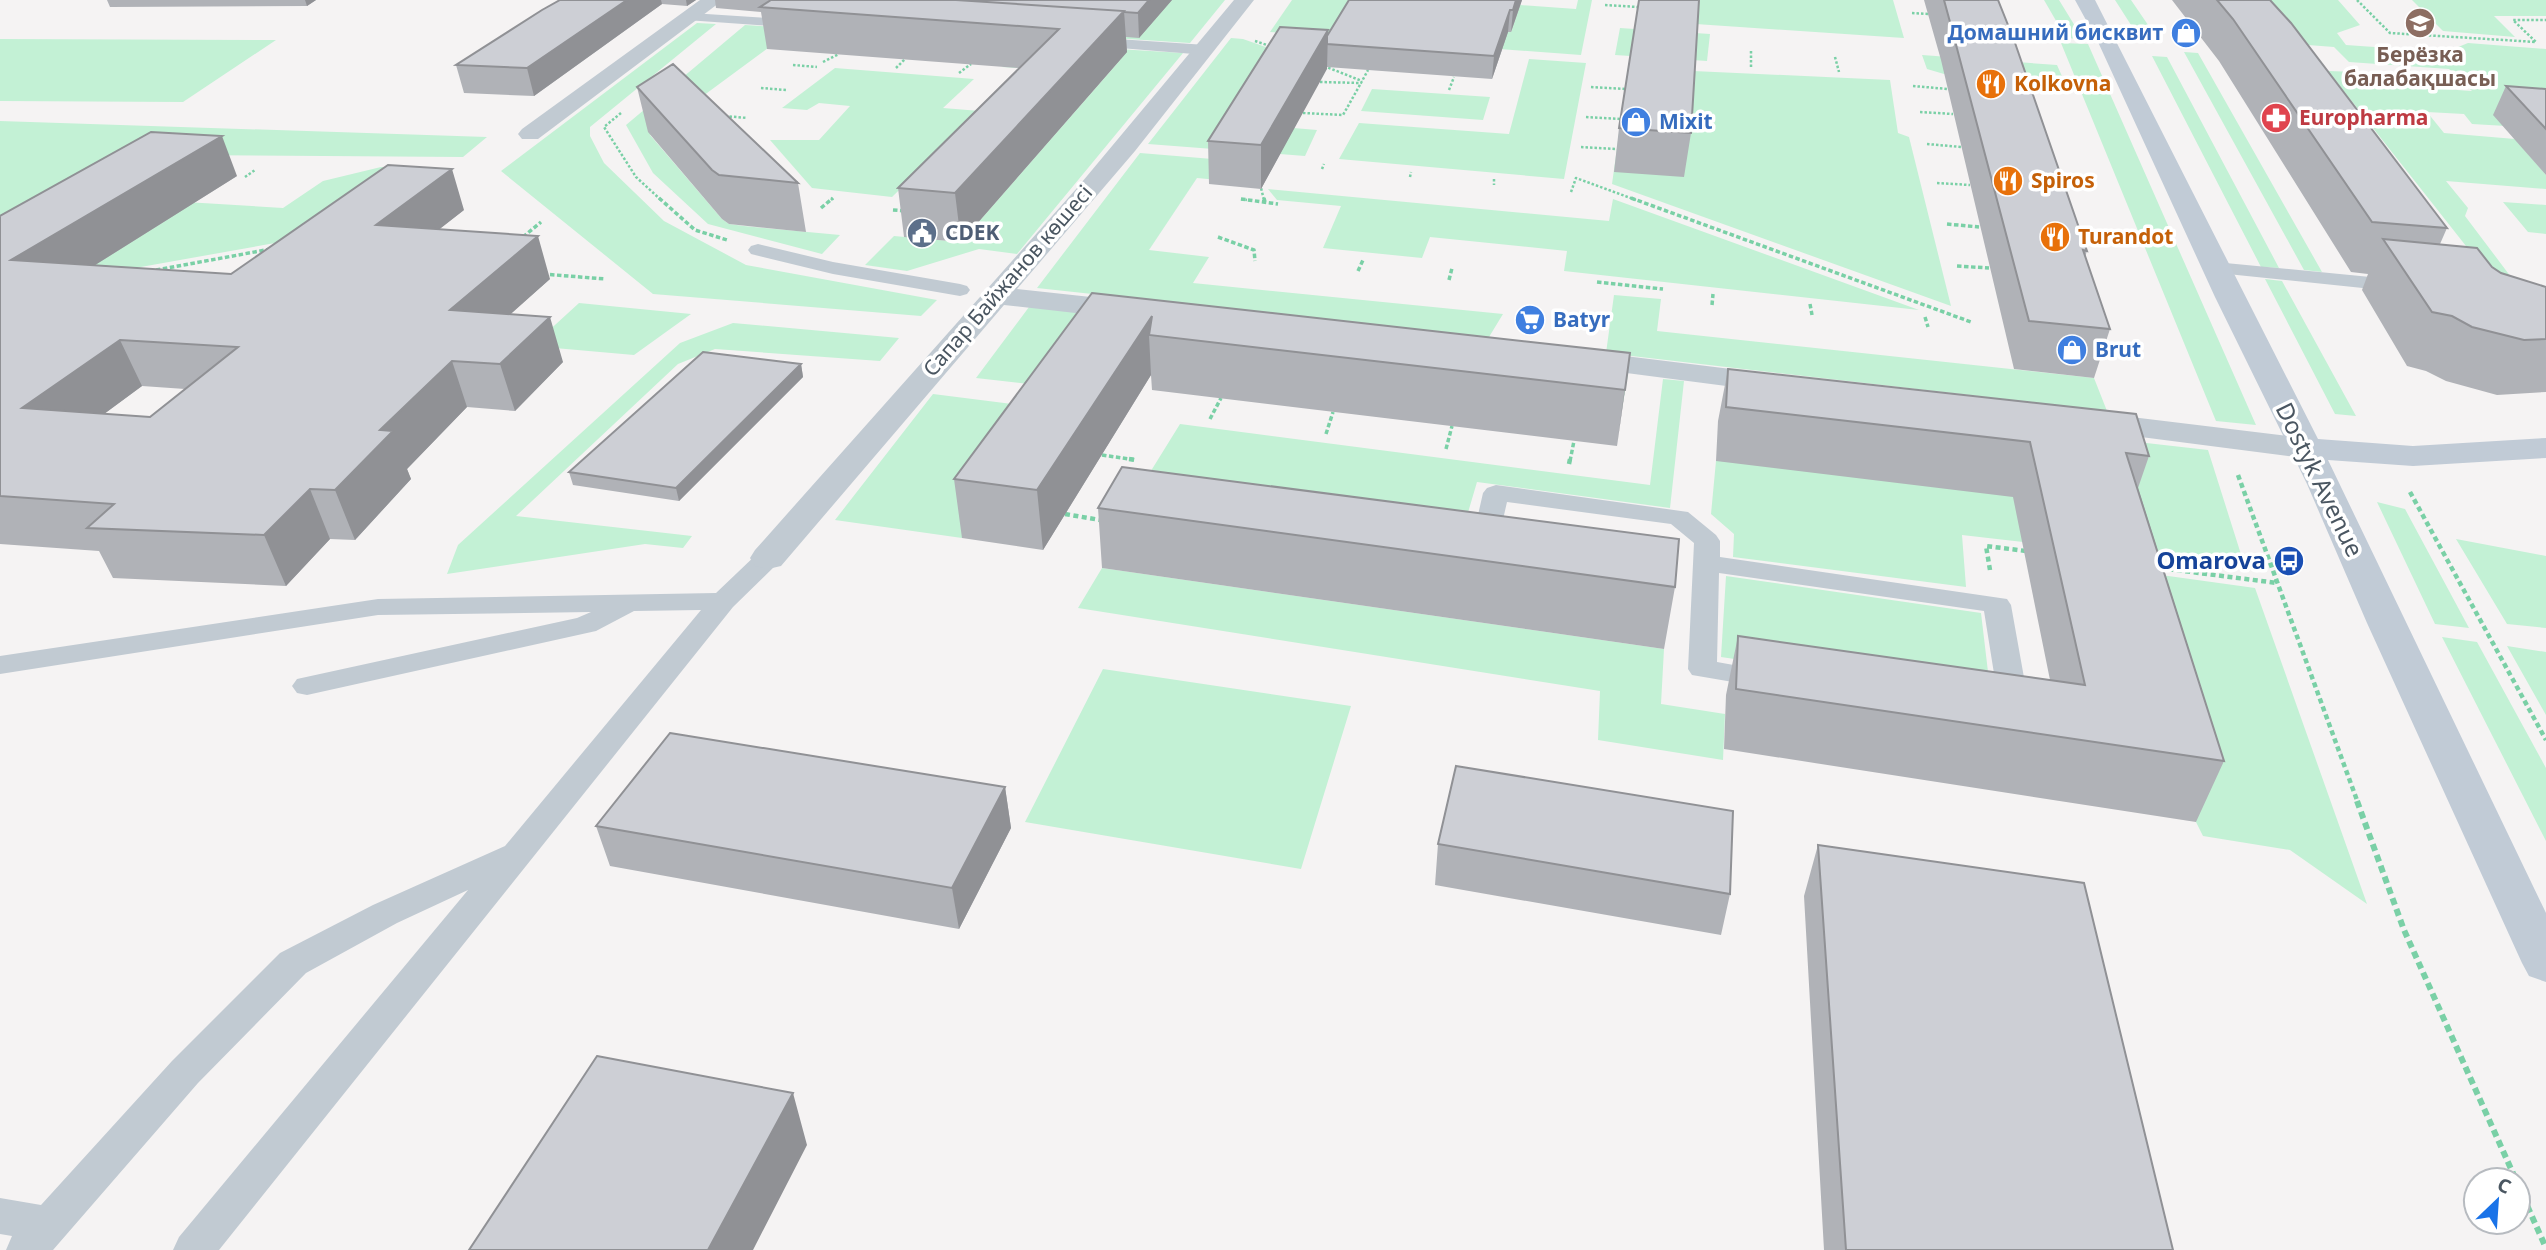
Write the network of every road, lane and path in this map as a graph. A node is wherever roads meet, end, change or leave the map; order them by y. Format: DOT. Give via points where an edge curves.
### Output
graph roads {
  1 [pos="713,0"];
  2 [pos="1244,0"];
  3 [pos="2085,0"];
  4 [pos="2357,0"];
  5 [pos="1605,5"];
  6 [pos="1638,7"];
  7 [pos="1912,13"];
  8 [pos="1928,14"];
  9 [pos="691,17"];
  10 [pos="2546,20"];
  11 [pos="812,25"];
  12 [pos="1256,35"];
  13 [pos="1067,41"];
  14 [pos="1277,49"];
  15 [pos="1206,50"];
  16 [pos="1751,51"];
  17 [pos="839,54"];
  18 [pos="1835,57"];
  19 [pos="905,59"];
  20 [pos="823,62"];
  21 [pos="1314,62"];
  22 [pos="971,64"];
  23 [pos="793,65"];
  24 [pos="817,67"];
  25 [pos="1751,67"];
  26 [pos="896,68"];
  27 [pos="1368,70"];
  28 [pos="1839,72"];
  29 [pos="959,73"];
  30 [pos="1454,77"];
  31 [pos="1320,82"];
  32 [pos="1361,82"];
  33 [pos="1913,86"];
  34 [pos="1591,87"];
  35 [pos="761,88"];
  36 [pos="1626,89"];
  37 [pos="1948,89"];
  38 [pos="786,90"];
  39 [pos="1449,90"];
  40 [pos="625,109"];
  41 [pos="1920,112"];
  42 [pos="1303,113"];
  43 [pos="1953,114"];
  44 [pos="724,116"];
  45 [pos="1586,117"];
  46 [pos="747,118"];
  47 [pos="1621,119"];
  48 [pos="530,134"];
  49 [pos="1927,144"];
  50 [pos="1961,147"];
  51 [pos="1581,148"];
  52 [pos="1617,149"];
  53 [pos="1324,164"];
  54 [pos="1322,169"];
  55 [pos="255,170"];
  56 [pos="1411,172"];
  57 [pos="245,177"];
  58 [pos="1264,177"];
  59 [pos="1410,177"];
  60 [pos="1494,179"];
  61 [pos="1937,183"];
  62 [pos="1494,185"];
  63 [pos="1970,185"];
  64 [pos="1571,192"];
  65 [pos="833,198"];
  66 [pos="1241,199"];
  67 [pos="1265,202"];
  68 [pos="1278,204"];
  69 [pos="821,208"];
  70 [pos="893,210"];
  71 [pos="916,212"];
  72 [pos="541,222"];
  73 [pos="1947,225"];
  74 [pos="1979,227"];
  75 [pos="1218,237"];
  76 [pos="522,238"];
  77 [pos="283,247"];
  78 [pos="758,250"];
  79 [pos="1363,260"];
  80 [pos="1255,261"];
  81 [pos="1957,266"];
  82 [pos="1452,268"];
  83 [pos="1989,268"];
  84 [pos="2215,268"];
  85 [pos="1358,271"];
  86 [pos="148,272"];
  87 [pos="538,274"];
  88 [pos="605,279"];
  89 [pos="1449,280"];
  90 [pos="1597,282"];
  91 [pos="1663,289"];
  92 [pos="2427,289"];
  93 [pos="960,290"];
  94 [pos="1713,294"];
  95 [pos="999,296"];
  96 [pos="1810,304"];
  97 [pos="1712,305"];
  98 [pos="1166,314"];
  99 [pos="1812,315"];
  100 [pos="1925,317"];
  101 [pos="1971,322"];
  102 [pos="1928,327"];
  103 [pos="1542,356"];
  104 [pos="1802,387"];
  105 [pos="1221,398"];
  106 [pos="1333,412"];
  107 [pos="1210,419"];
  108 [pos="2067,419"];
  109 [pos="1452,426"];
  110 [pos="1326,434"];
  111 [pos="1574,441"];
  112 [pos="2304,448"];
  113 [pos="2546,448"];
  114 [pos="1446,449"];
  115 [pos="1102,455"];
  116 [pos="1136,460"];
  117 [pos="2234,463"];
  118 [pos="1569,464"];
  119 [pos="2416,506"];
  120 [pos="1065,514"];
  121 [pos="1100,520"];
  122 [pos="2028,551"];
  123 [pos="1456,554"];
  124 [pos="768,558"];
  125 [pos="1706,563"];
  126 [pos="2152,567"];
  127 [pos="2277,583"];
  128 [pos="723,601"];
  129 [pos="633,602"];
  130 [pos="1997,605"];
  131 [pos="0,665"];
  132 [pos="1797,683"];
  133 [pos="307,686"];
  134 [pos="1990,710"];
  135 [pos="2546,740"];
  136 [pos="522,851"];
  137 [pos="2546,963"];
  138 [pos="2510,1166"];
  139 [pos="0,1216"];
  140 [pos="2532,1216"];
  141 [pos="38,1237"];
  142 [pos="2546,1248"];
  143 [pos="194,1250"];
  1 -- 9 [label="street"];
  2 -- 15 [label="street, Сапар Байжанов көшесі"];
  3 -- 84 [label="main road, Dostyk Avenue"];
  4 -- 10 [label="path" via="2390,33 2536,42 2513,20"];
  5 -- 6 [label="path"];
  7 -- 8 [label="path"];
  9 -- 11 [label="lane"];
  9 -- 48 [label="street"];
  12 -- 14 [label="path" via="1253,40"];
  13 -- 15 [label="lane"];
  15 -- 95 [label="street, Сапар Байжанов көшесі"];
  16 -- 25 [label="path"];
  17 -- 20 [label="path"];
  18 -- 28 [label="path"];
  19 -- 26 [label="path"];
  21 -- 32 [label="path"];
  22 -- 29 [label="path"];
  23 -- 24 [label="path"];
  27 -- 32 [label="path"];
  30 -- 39 [label="path"];
  31 -- 32 [label="path"];
  32 -- 42 [label="path" via="1343,115"];
  33 -- 37 [label="path"];
  34 -- 36 [label="path"];
  35 -- 38 [label="path"];
  40 -- 78 [label="path" via="604,127 636,177 695,230"];
  41 -- 43 [label="path"];
  44 -- 46 [label="path"];
  45 -- 47 [label="path"];
  49 -- 50 [label="path"];
  51 -- 52 [label="path"];
  53 -- 54 [label="path"];
  55 -- 57 [label="path"];
  56 -- 59 [label="path"];
  58 -- 67 [label="path" via="1259,186"];
  60 -- 62 [label="path"];
  61 -- 63 [label="path"];
  64 -- 101 [label="path" via="1576,178"];
  65 -- 69 [label="path"];
  66 -- 67 [label="path"];
  67 -- 68 [label="path"];
  70 -- 71 [label="path"];
  72 -- 76 [label="path"];
  73 -- 74 [label="path"];
  75 -- 80 [label="path" via="1254,250"];
  77 -- 86 [label="path"];
  78 -- 93 [label="lane"];
  79 -- 85 [label="path"];
  81 -- 83 [label="path"];
  82 -- 89 [label="path"];
  84 -- 92 [label="lane"];
  84 -- 112 [label="main road, Dostyk Avenue"];
  87 -- 88 [label="path"];
  90 -- 91 [label="path"];
  94 -- 97 [label="path"];
  95 -- 98 [label="street"];
  95 -- 124 [label="street, Сапар Байжанов көшесі"];
  96 -- 99 [label="path"];
  100 -- 102 [label="path"];
  103 -- 104 [label="street"];
  105 -- 107 [label="path"];
  106 -- 110 [label="path"];
  108 -- 112 [label="street"];
  109 -- 114 [label="path"];
  111 -- 118 [label="path"];
  112 -- 113 [label="main road" via="2413,456"];
  112 -- 137 [label="main road, Dostyk Avenue"];
  115 -- 116 [label="path"];
  117 -- 127 [label="path"];
  119 -- 135 [label="path"];
  120 -- 121 [label="path"];
  122 -- 130 [label="path" via="1986,546"];
  123 -- 125 [label="lane" via="1482,557 1496,493 1679,517 1707,541"];
  124 -- 128 [label="lane"];
  125 -- 130 [label="lane"];
  125 -- 132 [label="lane" via="1702,669"];
  126 -- 127 [label="path"];
  127 -- 138 [label="path" via="2404,930"];
  128 -- 129 [label="lane"];
  128 -- 136 [label="lane"];
  129 -- 131 [label="lane" via="378,607"];
  129 -- 133 [label="lane" via="586,625"];
  130 -- 134 [label="lane" via="2016,714"];
  136 -- 141 [label="lane" via="293,963 185,1072"];
  136 -- 143 [label="lane"];
  139 -- 141 [label="lane"];
  140 -- 142 [label="path"];
}
